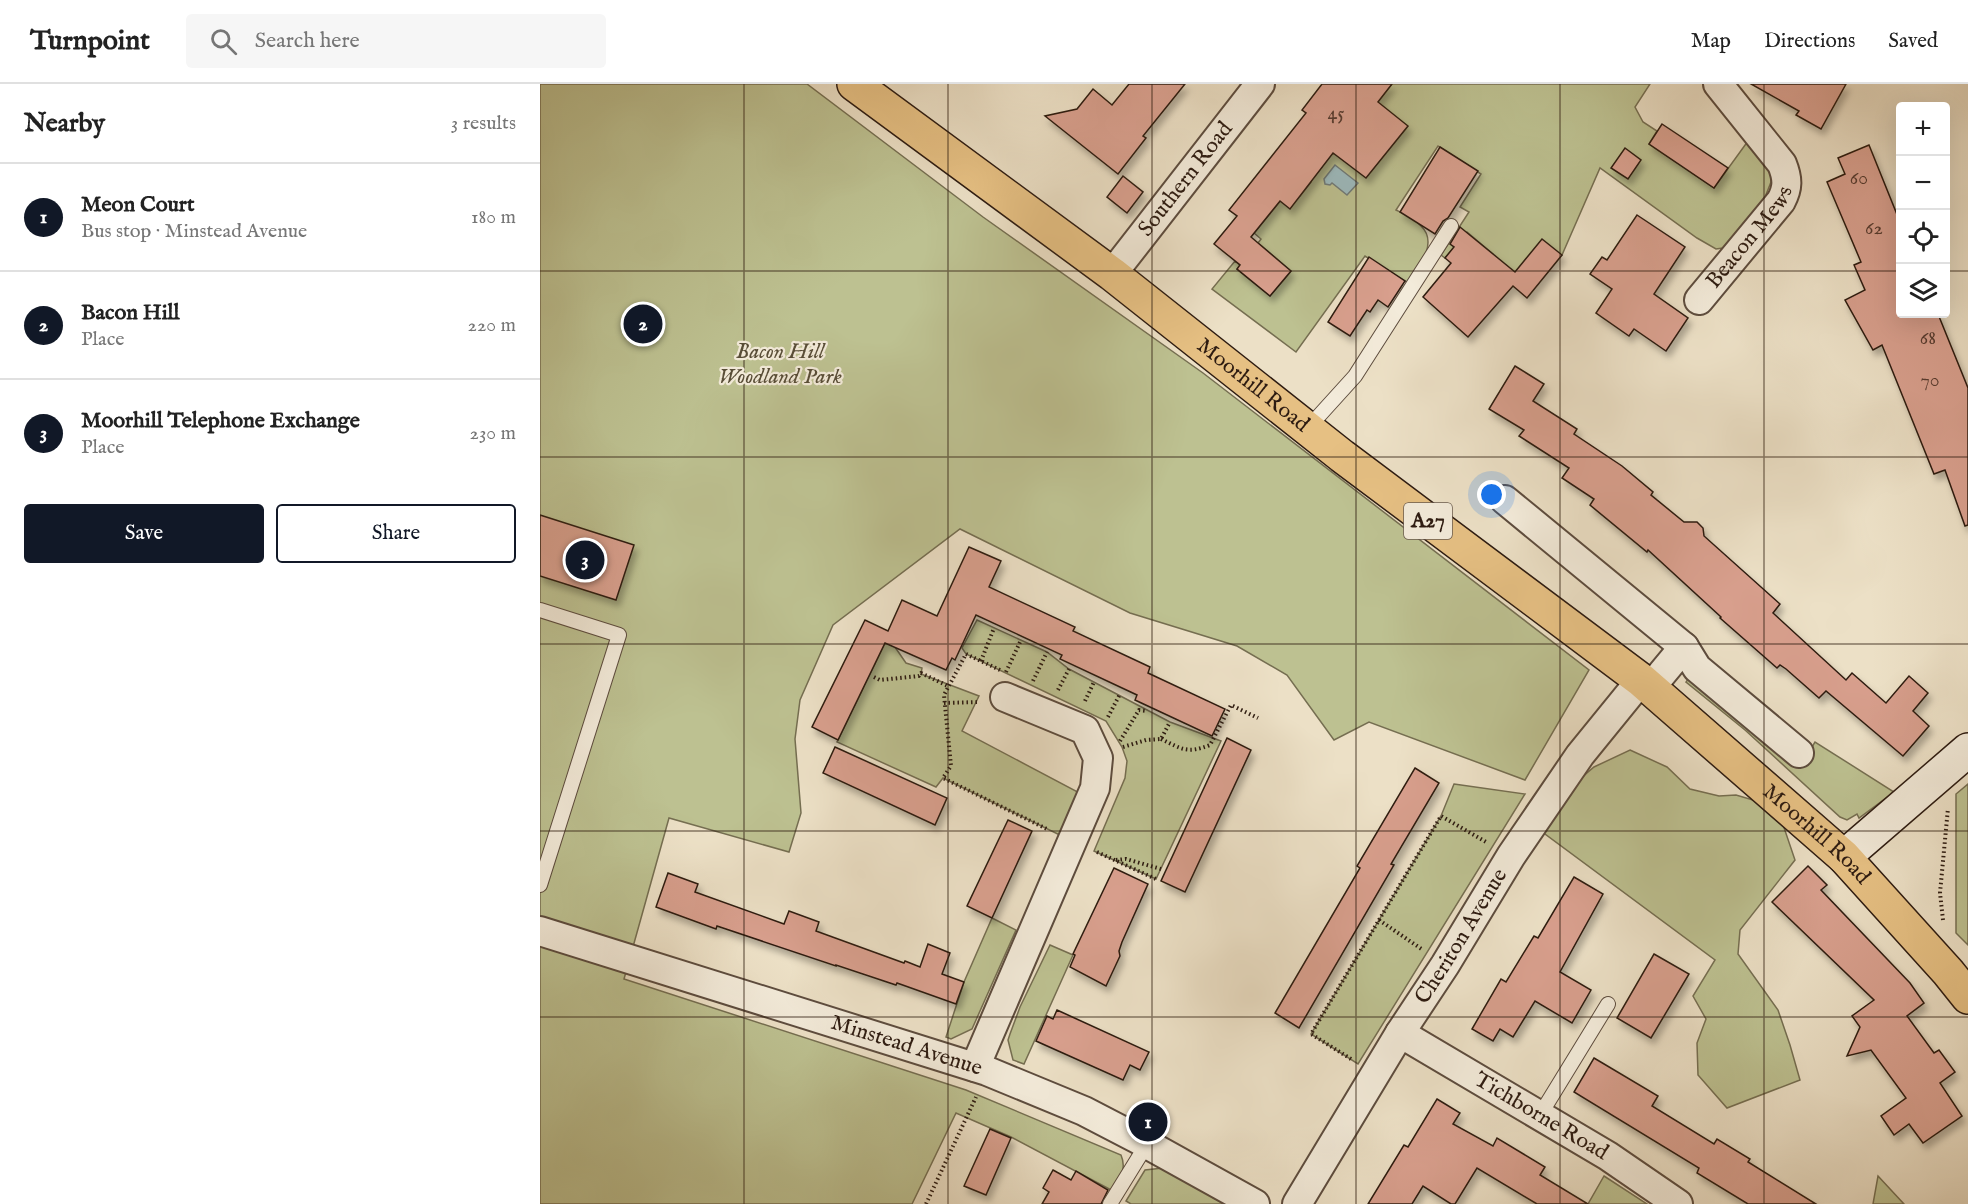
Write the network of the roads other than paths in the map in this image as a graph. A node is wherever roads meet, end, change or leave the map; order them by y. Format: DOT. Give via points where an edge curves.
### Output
graph roads {
  1 [pos="854,84"];
  2 [pos="1260,84"];
  3 [pos="1718,84"];
  4 [pos="1451,226"];
  5 [pos="1112,274"];
  6 [pos="1699,300"];
  7 [pos="1307,429"];
  8 [pos="1504,500"];
  9 [pos="540,610"];
  10 [pos="1684,647"];
  11 [pos="1009,682"];
  12 [pos="1645,684"];
  13 [pos="1968,750"];
  14 [pos="1799,753"];
  15 [pos="1844,856"];
  16 [pos="540,885"];
  17 [pos="540,931"];
  18 [pos="1968,997"];
  19 [pos="1608,1004"];
  20 [pos="1400,1033"];
  21 [pos="981,1069"];
  22 [pos="1540,1115"];
  23 [pos="1147,1144"];
  24 [pos="1110,1204"];
  25 [pos="1255,1204"];
  26 [pos="1297,1204"];
  27 [pos="1678,1204"];
  1 -- 5 [label="main road, Moorhill Road / A27"];
  2 -- 5 [label="street, Southern Road"];
  3 -- 6 [label="street, Beacon Mews" via="1782,165 1787,189"];
  4 -- 7 [label="lane" via="1355,376"];
  5 -- 7 [label="main road, Moorhill Road / A27"];
  7 -- 12 [label="main road, Moorhill Road / A27"];
  8 -- 10 [label="street"];
  9 -- 16 [label="lane" via="619,635"];
  10 -- 12 [label="street"];
  10 -- 14 [label="street" via="1697,668"];
  11 -- 21 [label="street" via="1113,749"];
  12 -- 15 [label="main road, Moorhill Road / A27"];
  12 -- 20 [label="street, Cheriton Avenue" via="1580,755 1511,856"];
  13 -- 15 [label="street"];
  15 -- 18 [label="main road, Moorhill Road / A27"];
  17 -- 21 [label="street, Minstead Avenue"];
  19 -- 22 [label="lane"];
  20 -- 22 [label="street, Tichborne Road"];
  20 -- 26 [label="street, Cheriton Avenue"];
  21 -- 23 [label="street, Minstead Avenue" via="1084,1112"];
  22 -- 27 [label="street, Tichborne Road"];
  23 -- 24 [label="lane"];
  23 -- 25 [label="street, Minstead Avenue"];
}
